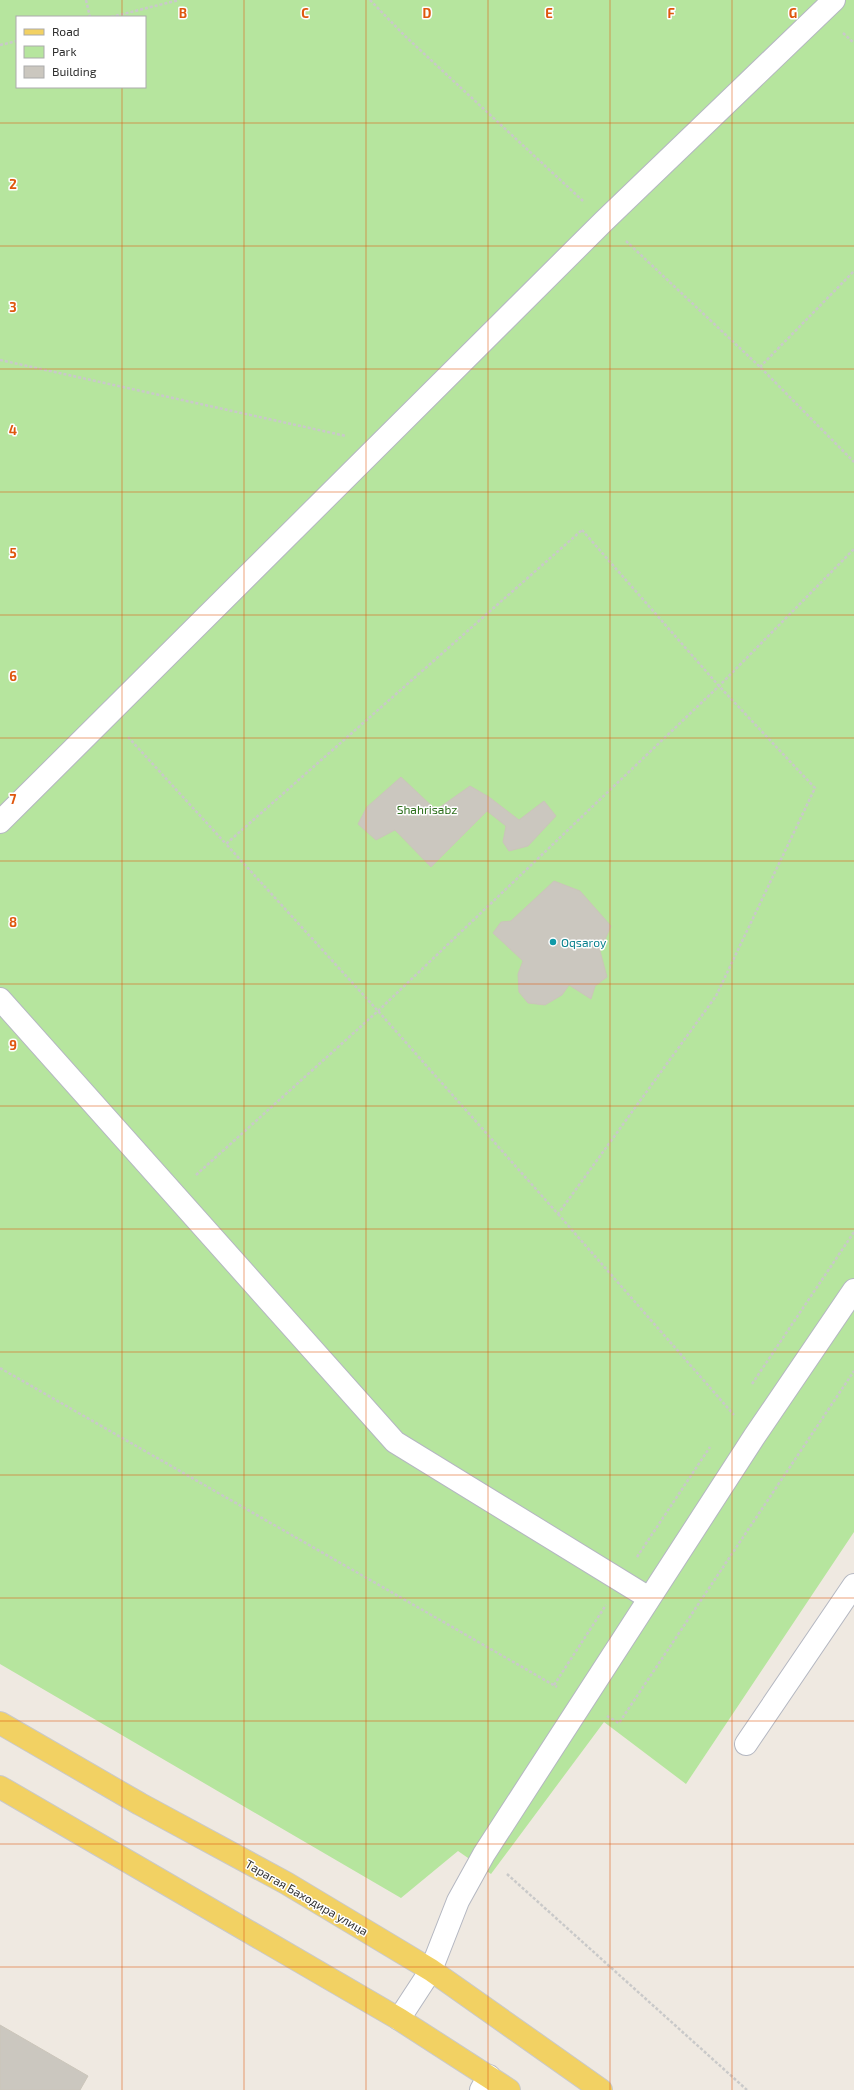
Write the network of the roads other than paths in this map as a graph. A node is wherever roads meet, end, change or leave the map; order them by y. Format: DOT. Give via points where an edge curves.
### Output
graph roads {
  1 [pos="834,0"];
  2 [pos="0,822"];
  3 [pos="0,999"];
  4 [pos="854,1290"];
  5 [pos="854,1585"];
  6 [pos="649,1598"];
  7 [pos="0,1723"];
  8 [pos="746,1744"];
  9 [pos="0,1788"];
  10 [pos="431,1970"];
  11 [pos="399,2019"];
  12 [pos="485,2083"];
  13 [pos="509,2090"];
  14 [pos="601,2090"];
  1 -- 2 [label="street" via="604,221"];
  3 -- 6 [label="street" via="395,1442"];
  4 -- 6 [label="street"];
  5 -- 8 [label="street"];
  6 -- 10 [label="street" via="484,1854 458,1901"];
  7 -- 10 [label="main road, Тарагая Баходира улица" via="140,1804 286,1883"];
  9 -- 11 [label="main road"];
  10 -- 11 [label="street"];
  10 -- 14 [label="main road, Тарагая Баходира улица"];
  11 -- 12 [label="main road"];
  12 -- 13 [label="main road"];
}
